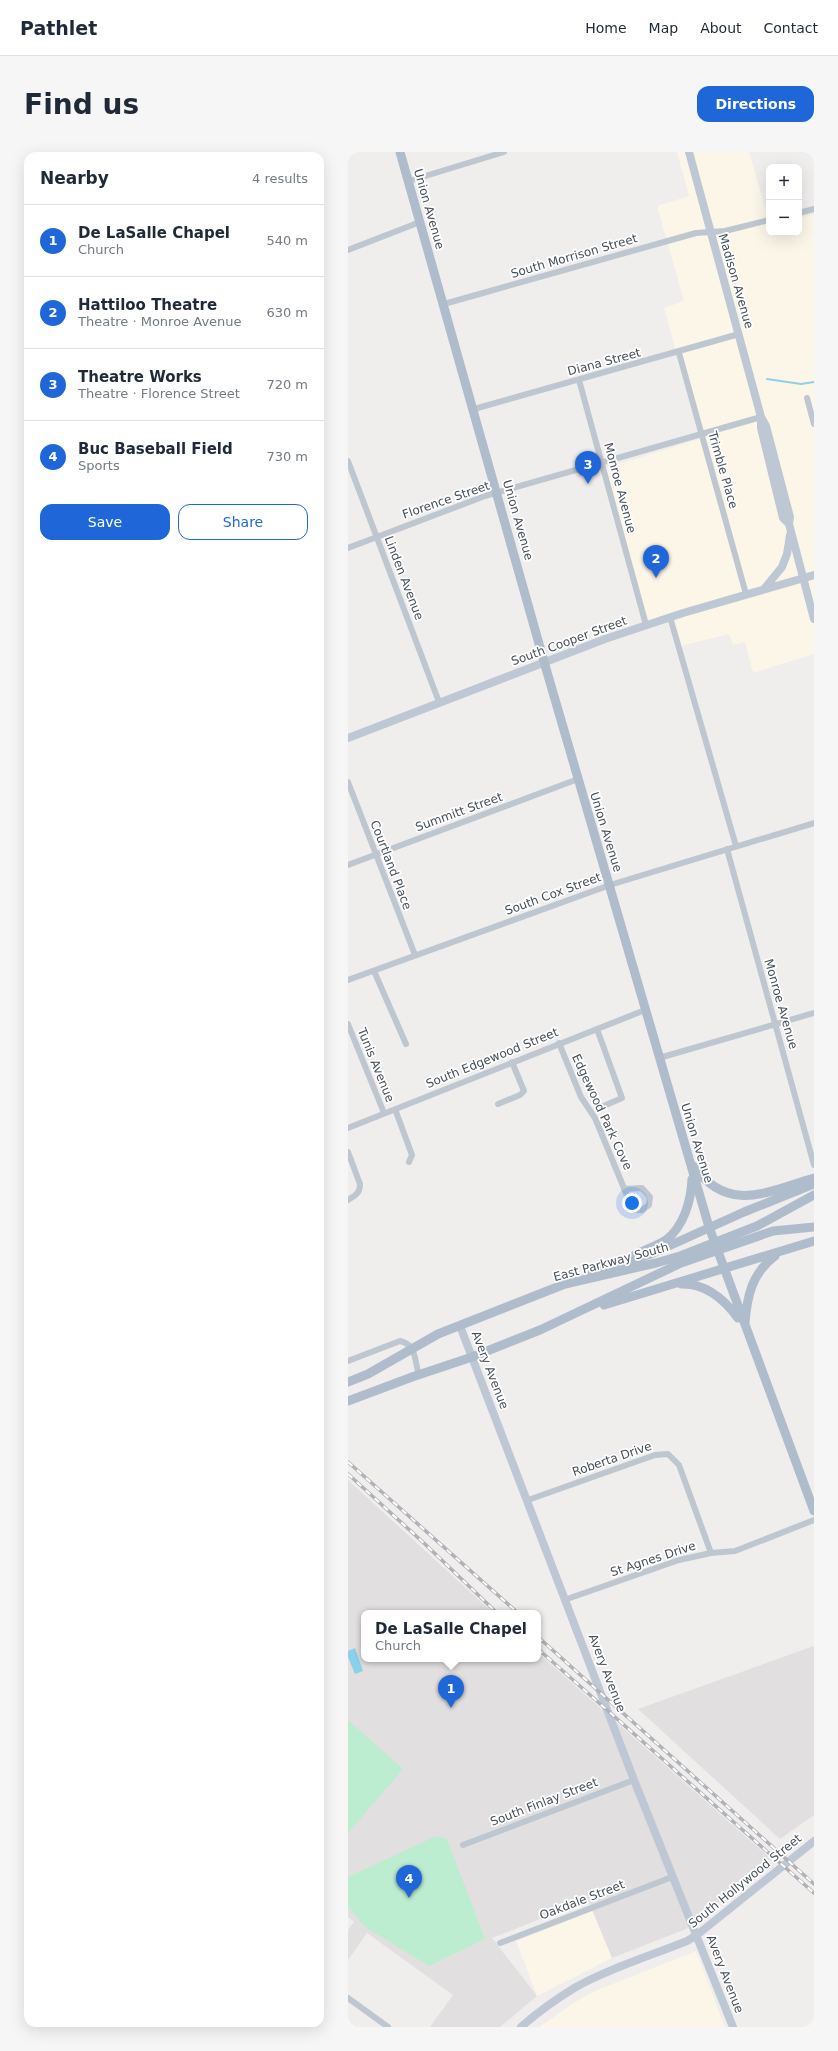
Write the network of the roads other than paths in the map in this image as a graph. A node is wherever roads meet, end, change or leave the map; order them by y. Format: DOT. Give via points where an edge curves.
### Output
graph roads {
  1 [pos="400,152"];
  2 [pos="504,152"];
  3 [pos="688,152"];
  4 [pos="409,181"];
  5 [pos="814,209"];
  6 [pos="802,212"];
  7 [pos="766,221"];
  8 [pos="420,222"];
  9 [pos="710,232"];
  10 [pos="348,250"];
  11 [pos="444,304"];
  12 [pos="739,334"];
  13 [pos="679,352"];
  14 [pos="579,380"];
  15 [pos="807,398"];
  16 [pos="474,409"];
  17 [pos="761,417"];
  18 [pos="814,424"];
  19 [pos="701,434"];
  20 [pos="348,462"];
  21 [pos="602,463"];
  22 [pos="497,493"];
  23 [pos="789,527"];
  24 [pos="377,537"];
  25 [pos="348,548"];
  26 [pos="814,575"];
  27 [pos="802,578"];
  28 [pos="764,589"];
  29 [pos="746,594"];
  30 [pos="670,617"];
  31 [pos="814,619"];
  32 [pos="646,626"];
  33 [pos="544,662"];
  34 [pos="439,702"];
  35 [pos="348,738"];
  36 [pos="578,779"];
  37 [pos="348,782"];
  38 [pos="814,823"];
  39 [pos="736,846"];
  40 [pos="726,849"];
  41 [pos="376,854"];
  42 [pos="348,865"];
  43 [pos="610,885"];
  44 [pos="415,955"];
  45 [pos="374,970"];
  46 [pos="348,980"];
  47 [pos="645,1010"];
  48 [pos="814,1013"];
  49 [pos="348,1024"];
  50 [pos="775,1025"];
  51 [pos="596,1029"];
  52 [pos="406,1044"];
  53 [pos="559,1044"];
  54 [pos="659,1058"];
  55 [pos="512,1062"];
  56 [pos="498,1104"];
  57 [pos="599,1108"];
  58 [pos="395,1109"];
  59 [pos="384,1113"];
  60 [pos="348,1128"];
  61 [pos="348,1152"];
  62 [pos="689,1161"];
  63 [pos="409,1162"];
  64 [pos="814,1165"];
  65 [pos="692,1172"];
  66 [pos="814,1178"];
  67 [pos="814,1184"];
  68 [pos="624,1189"];
  69 [pos="814,1195"];
  70 [pos="348,1200"];
  71 [pos="814,1227"];
  72 [pos="710,1230"];
  73 [pos="814,1241"];
  74 [pos="781,1251"];
  75 [pos="722,1265"];
  76 [pos="610,1266"];
  77 [pos="564,1284"];
  78 [pos="673,1285"];
  79 [pos="576,1314"];
  80 [pos="460,1326"];
  81 [pos="745,1327"];
  82 [pos="412,1347"];
  83 [pos="472,1358"];
  84 [pos="348,1361"];
  85 [pos="419,1375"];
  86 [pos="348,1382"];
  87 [pos="348,1401"];
  88 [pos="528,1500"];
  89 [pos="814,1511"];
  90 [pos="814,1520"];
  91 [pos="711,1553"];
  92 [pos="566,1599"];
  93 [pos="634,1780"];
  94 [pos="814,1840"];
  95 [pos="463,1845"];
  96 [pos="672,1876"];
  97 [pos="697,1935"];
  98 [pos="500,1943"];
  99 [pos="348,1998"];
  100 [pos="388,2027"];
  101 [pos="521,2027"];
  102 [pos="733,2027"];
  1 -- 4 [label="main road, Union Avenue"];
  2 -- 4 [label="street"];
  3 -- 9 [label="street, Madison Avenue"];
  4 -- 8 [label="main road, Union Avenue"];
  5 -- 6 [label="street"];
  7 -- 9 [label="street, South Morrison Street"];
  8 -- 10 [label="street"];
  8 -- 11 [label="main road, Union Avenue"];
  9 -- 11 [label="street, South Morrison Street" via="690,235"];
  9 -- 12 [label="street, Madison Avenue"];
  11 -- 16 [label="main road, Union Avenue"];
  12 -- 13 [label="street, Diana Street"];
  12 -- 17 [label="street, Madison Avenue"];
  13 -- 14 [label="street, Diana Street"];
  13 -- 19 [label="street, Trimble Place"];
  14 -- 16 [label="street, Diana Street"];
  14 -- 21 [label="street, Monroe Avenue"];
  15 -- 18 [label="street"];
  16 -- 22 [label="main road, Union Avenue"];
  17 -- 19 [label="street, Florence Street"];
  17 -- 23 [label="street, Madison Avenue" via="761,428 783,518"];
  19 -- 21 [label="street, Florence Street"];
  19 -- 29 [label="street, Trimble Place"];
  20 -- 24 [label="street, Linden Avenue"];
  21 -- 22 [label="street, Florence Street"];
  21 -- 32 [label="street, Monroe Avenue"];
  22 -- 24 [label="street, Florence Street"];
  22 -- 33 [label="main road, Union Avenue"];
  23 -- 27 [label="street, Madison Avenue"];
  23 -- 28 [label="street" via="787,554 782,567"];
  24 -- 25 [label="street, Florence Street"];
  24 -- 34 [label="street, Linden Avenue"];
  26 -- 27 [label="street, South Cooper Street"];
  27 -- 28 [label="street, South Cooper Street"];
  27 -- 31 [label="street, Madison Avenue"];
  28 -- 29 [label="street, South Cooper Street"];
  29 -- 30 [label="street, South Cooper Street"];
  30 -- 32 [label="street, South Cooper Street"];
  30 -- 39 [label="street"];
  32 -- 33 [label="street, South Cooper Street"];
  33 -- 34 [label="street, South Cooper Street"];
  33 -- 36 [label="main road, Union Avenue"];
  34 -- 35 [label="street, South Cooper Street"];
  36 -- 41 [label="street, Summitt Street"];
  36 -- 43 [label="main road, Union Avenue"];
  37 -- 41 [label="street, Courtland Place"];
  38 -- 39 [label="street, South Cox Street"];
  39 -- 40 [label="street, South Cox Street"];
  40 -- 43 [label="street, South Cox Street"];
  40 -- 50 [label="street, Monroe Avenue"];
  41 -- 42 [label="street, Summitt Street"];
  41 -- 44 [label="street, Courtland Place"];
  43 -- 44 [label="street, South Cox Street"];
  43 -- 47 [label="main road, Union Avenue"];
  44 -- 45 [label="street, South Cox Street"];
  45 -- 46 [label="street, South Cox Street"];
  45 -- 52 [label="street"];
  47 -- 51 [label="street, South Edgewood Street"];
  47 -- 54 [label="main road, Union Avenue"];
  48 -- 50 [label="street"];
  49 -- 59 [label="street, Tunis Avenue"];
  50 -- 54 [label="street"];
  50 -- 64 [label="street, Monroe Avenue"];
  51 -- 53 [label="street, South Edgewood Street"];
  51 -- 57 [label="street" via="622,1098"];
  53 -- 55 [label="street, South Edgewood Street"];
  53 -- 68 [label="street, Edgewood Park Cove" via="580,1097 595,1118"];
  54 -- 62 [label="main road, Union Avenue"];
  55 -- 56 [label="street" via="524,1091 520,1096"];
  55 -- 58 [label="street, South Edgewood Street"];
  58 -- 59 [label="street, South Edgewood Street"];
  58 -- 63 [label="street" via="412,1155"];
  59 -- 60 [label="street, South Edgewood Street"];
  61 -- 70 [label="street" via="360,1184 358,1193"];
  62 -- 65 [label="main road, Union Avenue"];
  62 -- 66 [label="main road" via="712,1185 722,1192 736,1196 754,1195"];
  65 -- 72 [label="main road, Union Avenue"];
  65 -- 76 [label="main road" via="690,1198 684,1217 675,1231 665,1241"];
  67 -- 72 [label="main road"];
  68 -- 68 [label="street, Edgewood Park Cove" via="633,1210 642,1210 649,1205 650,1197 642,1188"];
  69 -- 77 [label="main road, East Parkway South" via="757,1226 680,1256"];
  71 -- 79 [label="main road, East Parkway South" via="773,1231 682,1263"];
  72 -- 75 [label="main road, Union Avenue"];
  72 -- 76 [label="main road" via="650,1254"];
  73 -- 74 [label="main road"];
  74 -- 75 [label="main road"];
  74 -- 81 [label="main road" via="757,1274 749,1290"];
  75 -- 78 [label="main road"];
  75 -- 81 [label="main road, Union Avenue"];
  76 -- 77 [label="main road"];
  77 -- 80 [label="main road, East Parkway South"];
  78 -- 79 [label="main road"];
  78 -- 81 [label="main road" via="704,1287 732,1309"];
  79 -- 83 [label="main road, East Parkway South"];
  80 -- 82 [label="main road, East Parkway South"];
  80 -- 83 [label="street, Avery Avenue"];
  81 -- 89 [label="main road, Union Avenue"];
  82 -- 84 [label="street" via="400,1341"];
  82 -- 85 [label="street"];
  82 -- 86 [label="main road, East Parkway South" via="368,1374"];
  83 -- 85 [label="main road, East Parkway South"];
  83 -- 88 [label="street, Avery Avenue"];
  85 -- 87 [label="main road, East Parkway South"];
  88 -- 91 [label="street, Roberta Drive" via="655,1455 668,1454 679,1465"];
  88 -- 92 [label="street, Avery Avenue"];
  90 -- 91 [label="street, St Agnes Drive" via="734,1551"];
  91 -- 92 [label="street, St Agnes Drive" via="679,1560"];
  92 -- 93 [label="street, Avery Avenue"];
  93 -- 95 [label="street, South Finlay Street"];
  93 -- 96 [label="street, Avery Avenue"];
  94 -- 97 [label="street, South Hollywood Street"];
  96 -- 97 [label="street, Avery Avenue"];
  96 -- 98 [label="street, Oakdale Street"];
  97 -- 101 [label="street, South Hollywood Street" via="577,1987 547,2005"];
  97 -- 102 [label="street, Avery Avenue"];
  99 -- 100 [label="street"];
}
